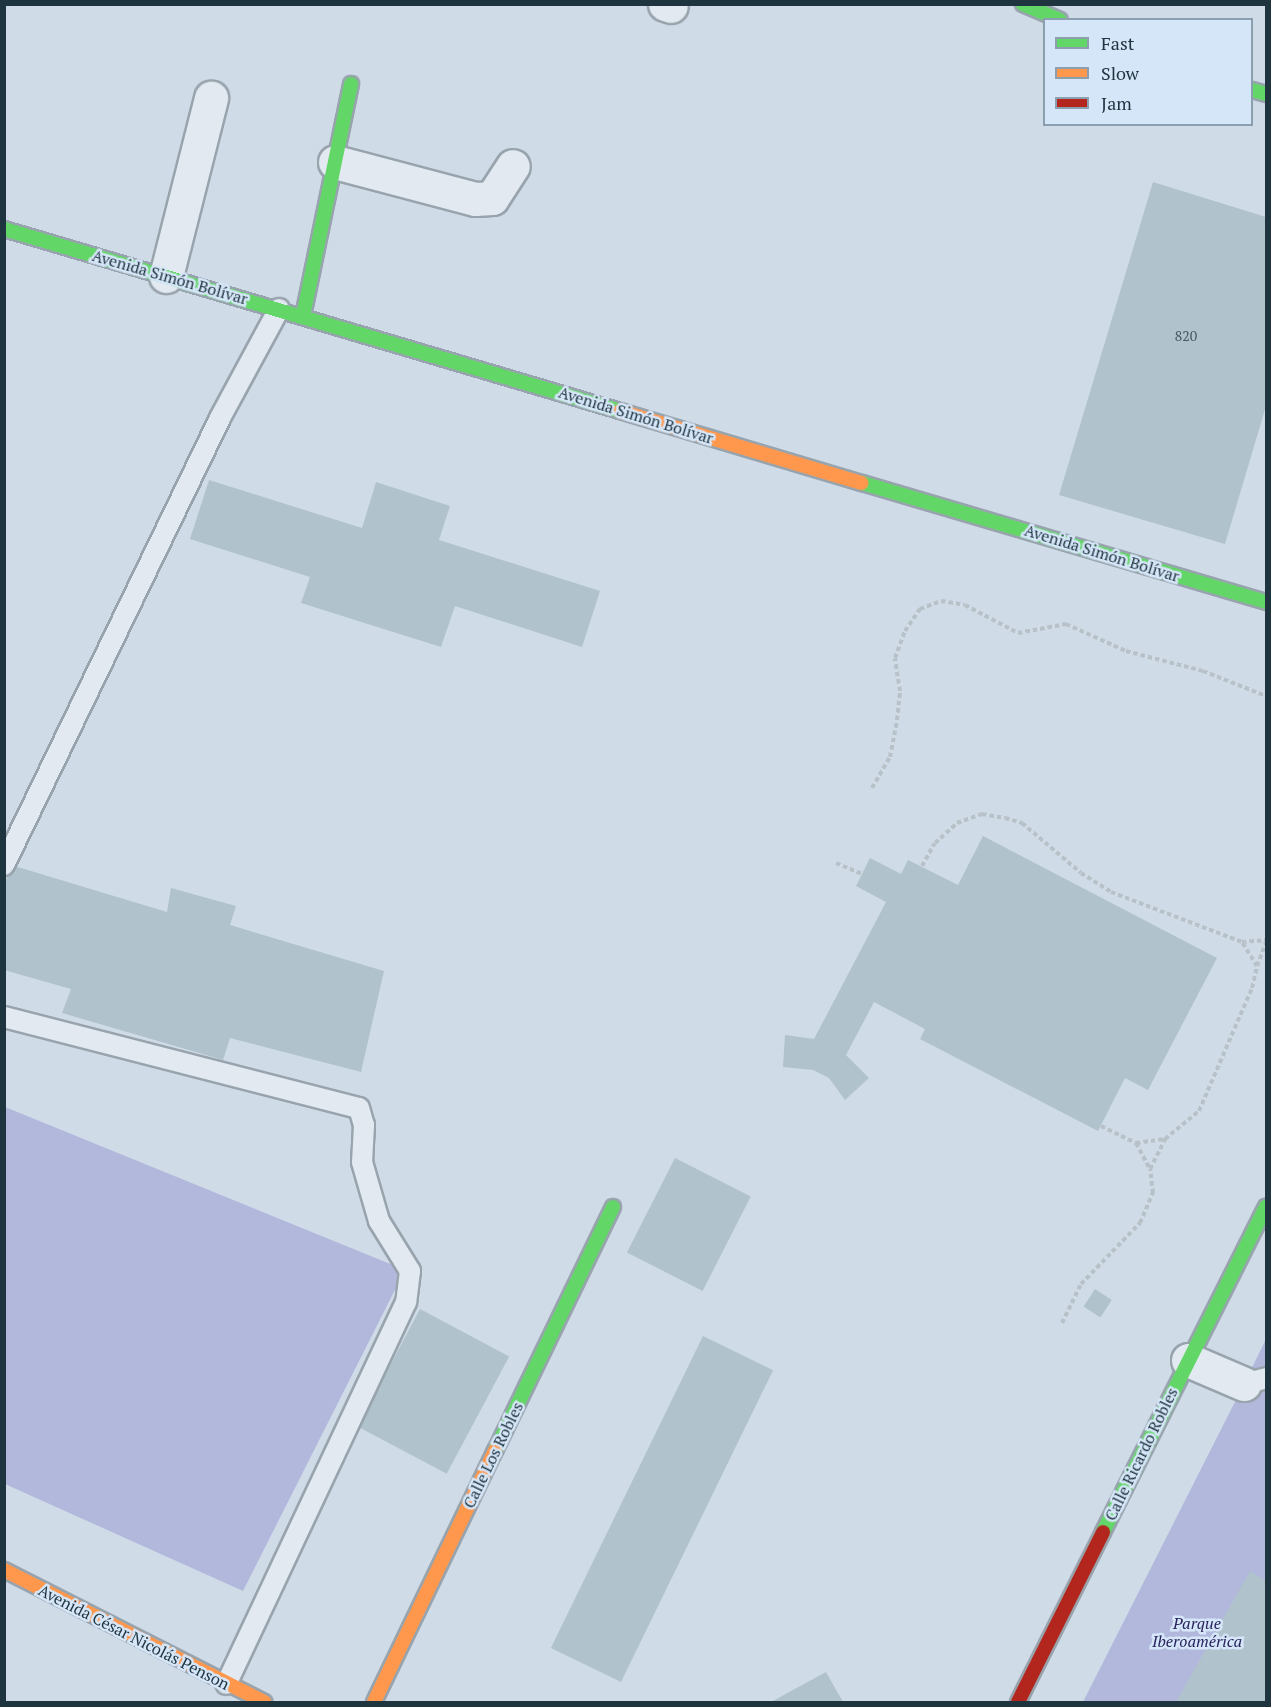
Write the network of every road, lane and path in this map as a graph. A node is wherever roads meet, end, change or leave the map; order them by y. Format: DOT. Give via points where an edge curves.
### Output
graph roads {
  1 [pos="1023,4"];
  2 [pos="1055,18"];
  3 [pos="351,84"];
  4 [pos="211,98"];
  5 [pos="335,162"];
  6 [pos="513,166"];
  7 [pos="4,229"];
  8 [pos="166,276"];
  9 [pos="279,309"];
  10 [pos="303,316"];
  11 [pos="1266,602"];
  12 [pos="1266,696"];
  13 [pos="872,788"];
  14 [pos="836,863"];
  15 [pos="4,865"];
  16 [pos="921,866"];
  17 [pos="862,874"];
  18 [pos="1266,941"];
  19 [pos="1242,942"];
  20 [pos="1257,966"];
  21 [pos="4,1017"];
  22 [pos="1101,1126"];
  23 [pos="1165,1139"];
  24 [pos="1136,1143"];
  25 [pos="1150,1169"];
  26 [pos="1266,1206"];
  27 [pos="613,1207"];
  28 [pos="1062,1323"];
  29 [pos="1188,1360"];
  30 [pos="1255,1381"];
  31 [pos="4,1570"];
  32 [pos="226,1684"];
  33 [pos="264,1702"];
  34 [pos="374,1702"];
  35 [pos="1018,1702"];
  1 -- 2 [label="main road"];
  3 -- 5 [label="main road"];
  4 -- 8 [label="street"];
  5 -- 6 [label="street" via="475,199 492,198"];
  5 -- 10 [label="main road"];
  7 -- 8 [label="main road, Avenida Simón Bolívar"];
  8 -- 9 [label="main road, Avenida Simón Bolívar"];
  9 -- 10 [label="main road, Avenida Simón Bolívar"];
  9 -- 15 [label="lane" via="220,418"];
  10 -- 11 [label="main road, Avenida Simón Bolívar"];
  12 -- 13 [label="path" via="1203,671 1126,651 1066,624 1018,633 965,605 941,601 920,609 895,658 900,691 897,720 890,757"];
  14 -- 17 [label="path"];
  16 -- 19 [label="path" via="935,843 957,823 982,814 1005,818 1022,823 1081,873 1111,892"];
  18 -- 19 [label="path"];
  18 -- 20 [label="path"];
  19 -- 20 [label="path"];
  20 -- 23 [label="path" via="1242,1016 1199,1111"];
  21 -- 32 [label="lane" via="359,1108 364,1125 362,1162 379,1221 410,1271 406,1302"];
  22 -- 24 [label="path"];
  23 -- 24 [label="path"];
  23 -- 25 [label="path"];
  24 -- 25 [label="path"];
  25 -- 28 [label="path" via="1153,1193 1140,1223 1081,1284"];
  26 -- 29 [label="main road, Calle Ricardo Robles"];
  27 -- 34 [label="main road, Calle Los Robles"];
  29 -- 30 [label="street"];
  29 -- 35 [label="main road, Calle Ricardo Robles"];
  31 -- 32 [label="main road, Avenida César Nicolás Penson"];
  32 -- 33 [label="main road, Avenida César Nicolás Penson"];
}
